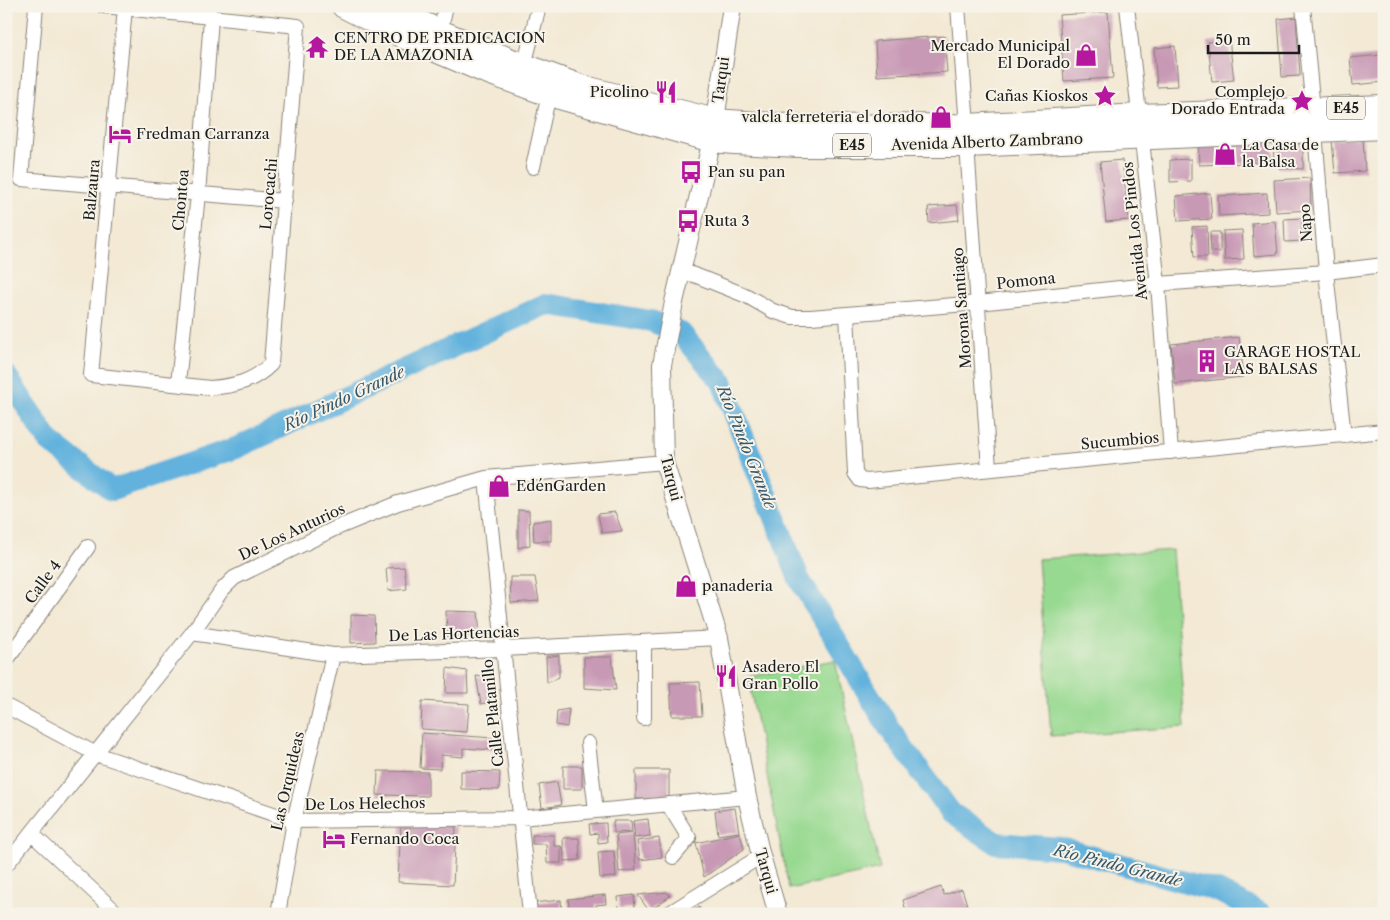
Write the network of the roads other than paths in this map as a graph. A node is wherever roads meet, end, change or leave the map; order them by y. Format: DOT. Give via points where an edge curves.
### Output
graph roads {
  1 [pos="36,6"];
  2 [pos="103,6"];
  3 [pos="219,6"];
  4 [pos="344,6"];
  5 [pos="386,6"];
  6 [pos="446,6"];
  7 [pos="539,6"];
  8 [pos="732,6"];
  9 [pos="958,6"];
  10 [pos="1127,6"];
  11 [pos="1303,6"];
  12 [pos="125,8"];
  13 [pos="209,12"];
  14 [pos="440,32"];
  15 [pos="524,66"];
  16 [pos="549,94"];
  17 [pos="1384,107"];
  18 [pos="1314,120"];
  19 [pos="1384,127"];
  20 [pos="1140,128"];
  21 [pos="713,130"];
  22 [pos="967,135"];
  23 [pos="533,167"];
  24 [pos="108,187"];
  25 [pos="198,195"];
  26 [pos="285,201"];
  27 [pos="1384,265"];
  28 [pos="681,271"];
  29 [pos="1326,272"];
  30 [pos="1158,284"];
  31 [pos="978,303"];
  32 [pos="847,314"];
  33 [pos="178,383"];
  34 [pos="1384,431"];
  35 [pos="1344,436"];
  36 [pos="1171,452"];
  37 [pos="664,462"];
  38 [pos="989,469"];
  39 [pos="486,478"];
  40 [pos="88,547"];
  41 [pos="192,633"];
  42 [pos="719,638"];
  43 [pos="644,642"];
  44 [pos="503,649"];
  45 [pos="333,655"];
  46 [pos="6,661"];
  47 [pos="6,706"];
  48 [pos="644,718"];
  49 [pos="588,743"];
  50 [pos="96,754"];
  51 [pos="747,797"];
  52 [pos="668,804"];
  53 [pos="596,811"];
  54 [pos="520,818"];
  55 [pos="294,822"];
  56 [pos="32,834"];
  57 [pos="760,856"];
  58 [pos="673,857"];
  59 [pos="6,865"];
  60 [pos="118,914"];
  61 [pos="278,914"];
  62 [pos="530,914"];
  63 [pos="668,914"];
  64 [pos="778,914"];
  1 -- 24 [label="street" via="21,179"];
  2 -- 12 [label="street"];
  3 -- 13 [label="street, Chontoa"];
  4 -- 16 [label="highway, Avenida Alberto Zambrano / E45" via="405,37"];
  5 -- 14 [label="highway, Avenida Alberto Zambrano / E45"];
  6 -- 14 [label="street"];
  7 -- 15 [label="street"];
  8 -- 21 [label="street, Tarqui"];
  9 -- 22 [label="street, Morona Santiago"];
  10 -- 20 [label="street, Avenida Los Pindos"];
  11 -- 18 [label="street, Napo"];
  12 -- 13 [label="street"];
  12 -- 24 [label="street, Balzaura"];
  13 -- 25 [label="street, Chontoa"];
  13 -- 26 [label="street, Lorocachi" via="298,26"];
  14 -- 15 [label="highway, Avenida Alberto Zambrano / E45"];
  15 -- 21 [label="highway, Avenida Alberto Zambrano / E45"];
  16 -- 21 [label="highway, Avenida Alberto Zambrano / E45"];
  16 -- 23 [label="street"];
  17 -- 18 [label="highway, Avenida Alberto Zambrano / E45"];
  18 -- 19 [label="highway, Avenida Alberto Zambrano / E45"];
  18 -- 20 [label="highway, Avenida Alberto Zambrano / E45"];
  18 -- 29 [label="street, Napo"];
  20 -- 22 [label="highway, Avenida Alberto Zambrano / E45"];
  20 -- 30 [label="street, Avenida Los Pindos"];
  21 -- 22 [label="highway, Avenida Alberto Zambrano / E45" via="801,127"];
  21 -- 28 [label="street, Tarqui"];
  22 -- 31 [label="street, Morona Santiago"];
  24 -- 25 [label="street"];
  24 -- 33 [label="street, Balzaura" via="91,375"];
  25 -- 26 [label="street"];
  25 -- 33 [label="street, Chontoa"];
  26 -- 33 [label="street, Lorocachi" via="271,364 254,379 225,387"];
  27 -- 29 [label="street, Pomona"];
  28 -- 32 [label="street, Pomona" via="715,282 792,317"];
  28 -- 37 [label="street, Tarqui" via="662,364"];
  29 -- 30 [label="street, Pomona"];
  29 -- 35 [label="street, Napo"];
  30 -- 31 [label="street, Pomona"];
  30 -- 36 [label="street, Avenida Los Pindos"];
  31 -- 32 [label="street, Pomona"];
  31 -- 38 [label="street, Morona Santiago"];
  32 -- 38 [label="street, Sucumbios" via="855,472 860,480"];
  34 -- 35 [label="street, Sucumbios"];
  35 -- 36 [label="street, Sucumbios"];
  36 -- 38 [label="street, Sucumbios"];
  37 -- 39 [label="street, De Los Anturios"];
  37 -- 42 [label="street, Tarqui"];
  39 -- 41 [label="street, De Los Anturios" via="398,503 334,529 249,570 222,590"];
  39 -- 44 [label="street, Calle Platanillo"];
  40 -- 46 [label="street, Calle 4"];
  41 -- 45 [label="street, De Las Hortencias"];
  41 -- 50 [label="street, De Los Anturios"];
  42 -- 43 [label="street, De Las Hortencias"];
  42 -- 51 [label="street, Tarqui"];
  43 -- 44 [label="street, De Las Hortencias"];
  43 -- 48 [label="street"];
  44 -- 45 [label="street, De Las Hortencias"];
  44 -- 54 [label="street, Calle Platanillo"];
  45 -- 55 [label="street, Las Orquideas"];
  47 -- 50 [label="street, De Los Helechos"];
  49 -- 53 [label="street"];
  50 -- 55 [label="street, De Los Helechos"];
  50 -- 56 [label="street, De Los Anturios"];
  51 -- 52 [label="street, De Los Helechos"];
  51 -- 57 [label="street, Tarqui"];
  52 -- 53 [label="street, De Los Helechos"];
  52 -- 58 [label="street" via="689,838"];
  53 -- 54 [label="street, De Los Helechos"];
  54 -- 55 [label="street, De Los Helechos"];
  54 -- 62 [label="street, Calle Platanillo"];
  55 -- 61 [label="street, Las Orquideas"];
  56 -- 59 [label="street, De Los Anturios"];
  56 -- 60 [label="street"];
  57 -- 63 [label="street"];
  57 -- 64 [label="street, Tarqui"];
}
